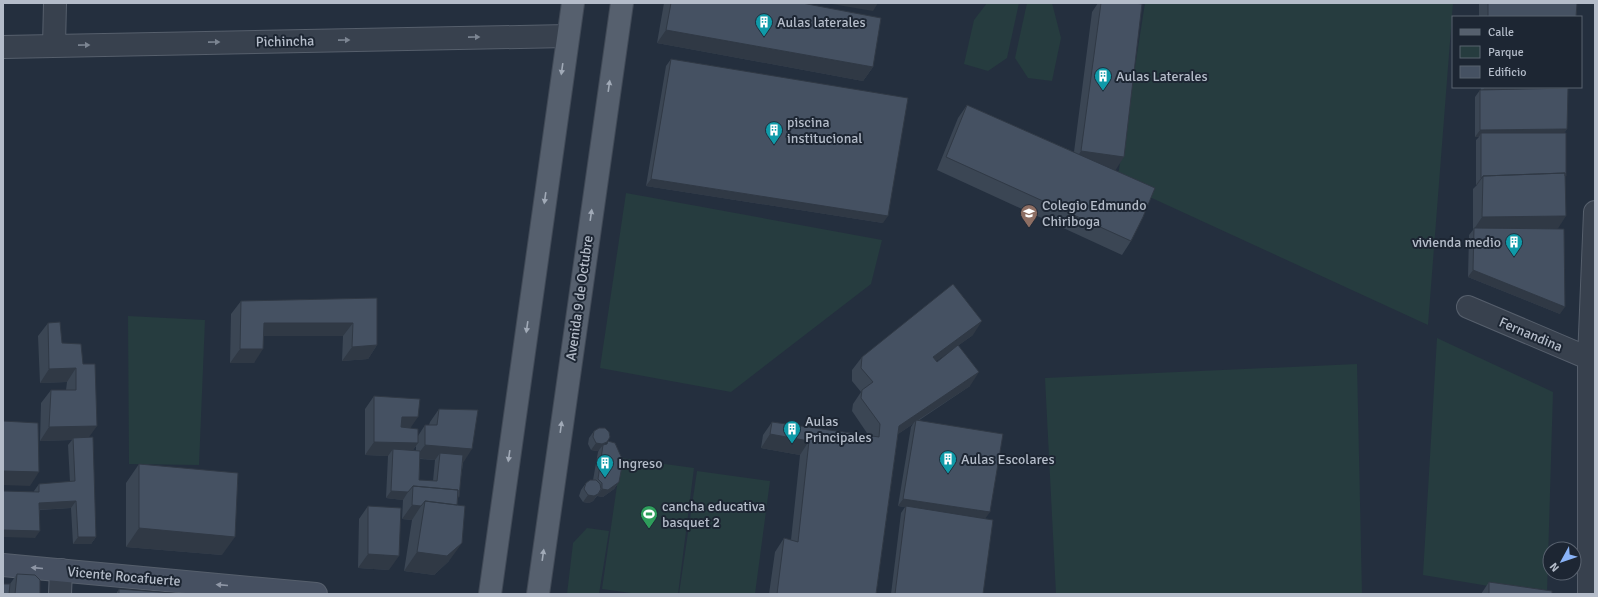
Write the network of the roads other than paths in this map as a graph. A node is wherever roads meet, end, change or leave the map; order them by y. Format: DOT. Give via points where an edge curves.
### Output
graph roads {
  1 [pos="55,3"];
  2 [pos="573,3"];
  3 [pos="622,3"];
  4 [pos="567,36"];
  5 [pos="54,45"];
  6 [pos="3,47"];
  7 [pos="1595,212"];
  8 [pos="1468,307"];
  9 [pos="1592,360"];
  10 [pos="3,565"];
  11 [pos="61,570"];
  12 [pos="60,594"];
  13 [pos="316,594"];
  14 [pos="490,594"];
  15 [pos="538,594"];
  16 [pos="1589,594"];
  1 -- 5 [label="street"];
  2 -- 4 [label="main road"];
  15 -- 3 [label="main road, Avenida 9 de Octubre, one-way"];
  5 -- 4 [label="street, Pichincha, one-way"];
  4 -- 14 [label="main road, one-way"];
  5 -- 6 [label="street, Pichincha"];
  7 -- 9 [label="street"];
  8 -- 9 [label="street, Fernandina"];
  9 -- 16 [label="street"];
  11 -- 10 [label="main road, Vicente Rocafuerte, one-way"];
  11 -- 12 [label="street"];
  13 -- 11 [label="main road, Vicente Rocafuerte, one-way"];
}
